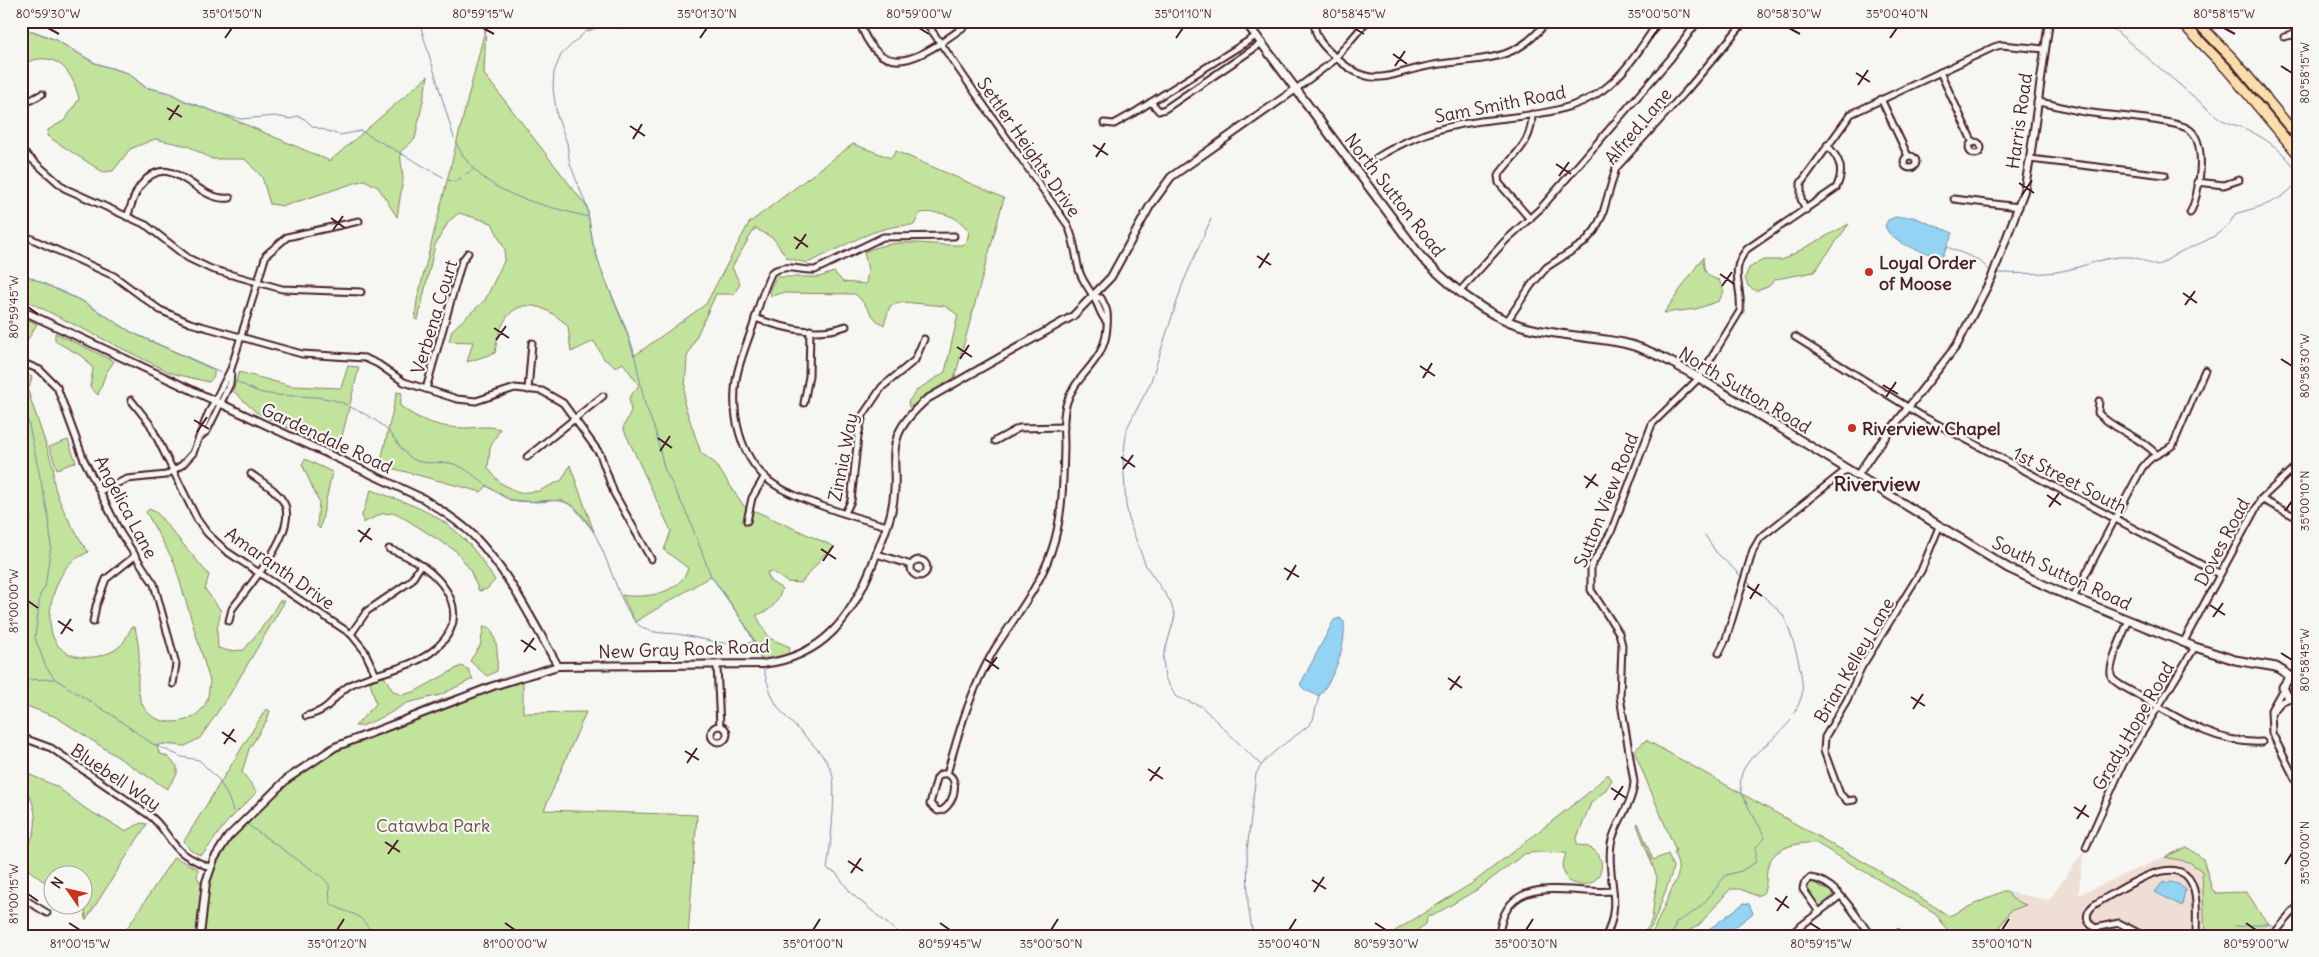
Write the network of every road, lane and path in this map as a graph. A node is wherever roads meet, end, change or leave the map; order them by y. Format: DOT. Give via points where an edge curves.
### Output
graph roads {
  1 [pos="859,21"];
  2 [pos="925,21"];
  3 [pos="972,21"];
  4 [pos="1083,21"];
  5 [pos="1090,21"];
  6 [pos="1245,21"];
  7 [pos="1314,21"];
  8 [pos="1367,21"];
  9 [pos="1547,21"];
  10 [pos="1659,21"];
  11 [pos="1698,21"];
  12 [pos="1745,21"];
  13 [pos="2049,21"];
  14 [pos="2180,21"];
  15 [pos="2196,21"];
  16 [pos="2298,27"];
  17 [pos="1256,36"];
  18 [pos="2284,37"];
  19 [pos="940,43"];
  20 [pos="1262,43"];
  21 [pos="2044,50"];
  22 [pos="1336,58"];
  23 [pos="1940,72"];
  24 [pos="1296,90"];
  25 [pos="42,94"];
  26 [pos="1881,100"];
  27 [pos="1152,102"];
  28 [pos="2037,102"];
  29 [pos="21,109"];
  30 [pos="1532,114"];
  31 [pos="1104,122"];
  32 [pos="2298,137"];
  33 [pos="1973,142"];
  34 [pos="1827,145"];
  35 [pos="21,150"];
  36 [pos="2298,154"];
  37 [pos="1908,156"];
  38 [pos="1376,158"];
  39 [pos="2030,159"];
  40 [pos="2165,175"];
  41 [pos="2239,180"];
  42 [pos="2198,182"];
  43 [pos="230,198"];
  44 [pos="1954,199"];
  45 [pos="2019,207"];
  46 [pos="1806,210"];
  47 [pos="2190,214"];
  48 [pos="127,217"];
  49 [pos="1530,219"];
  50 [pos="359,221"];
  51 [pos="21,234"];
  52 [pos="954,236"];
  53 [pos="468,253"];
  54 [pos="256,282"];
  55 [pos="1460,291"];
  56 [pos="361,292"];
  57 [pos="1094,297"];
  58 [pos="21,310"];
  59 [pos="755,318"];
  60 [pos="1507,320"];
  61 [pos="846,326"];
  62 [pos="810,330"];
  63 [pos="240,337"];
  64 [pos="1794,337"];
  65 [pos="924,339"];
  66 [pos="532,343"];
  67 [pos="21,362"];
  68 [pos="2206,370"];
  69 [pos="1699,378"];
  70 [pos="426,389"];
  71 [pos="528,390"];
  72 [pos="603,396"];
  73 [pos="131,400"];
  74 [pos="2099,401"];
  75 [pos="217,402"];
  76 [pos="804,402"];
  77 [pos="1909,408"];
  78 [pos="575,419"];
  79 [pos="1064,427"];
  80 [pos="994,441"];
  81 [pos="2155,453"];
  82 [pos="527,457"];
  83 [pos="2298,464"];
  84 [pos="1846,470"];
  85 [pos="172,471"];
  86 [pos="251,474"];
  87 [pos="765,476"];
  88 [pos="1857,476"];
  89 [pos="100,491"];
  90 [pos="2261,498"];
  91 [pos="845,514"];
  92 [pos="2298,518"];
  93 [pos="2115,519"];
  94 [pos="747,522"];
  95 [pos="886,526"];
  96 [pos="1939,527"];
  97 [pos="389,549"];
  98 [pos="877,554"];
  99 [pos="135,556"];
  100 [pos="651,559"];
  101 [pos="421,565"];
  102 [pos="911,565"];
  103 [pos="259,572"];
  104 [pos="2219,574"];
  105 [pos="2074,598"];
  106 [pos="2129,620"];
  107 [pos="229,621"];
  108 [pos="93,622"];
  109 [pos="351,634"];
  110 [pos="2183,643"];
  111 [pos="2195,647"];
  112 [pos="1719,653"];
  113 [pos="558,666"];
  114 [pos="717,666"];
  115 [pos="2269,667"];
  116 [pos="376,675"];
  117 [pos="2295,677"];
  118 [pos="172,684"];
  119 [pos="2284,687"];
  120 [pos="2294,699"];
  121 [pos="2159,705"];
  122 [pos="2272,713"];
  123 [pos="306,716"];
  124 [pos="720,726"];
  125 [pos="21,736"];
  126 [pos="2262,742"];
  127 [pos="947,774"];
  128 [pos="2298,785"];
  129 [pos="1854,800"];
  130 [pos="2086,847"];
  131 [pos="211,868"];
  132 [pos="1613,891"];
  133 [pos="1840,896"];
  134 [pos="21,897"];
  135 [pos="2298,906"];
  136 [pos="42,910"];
  137 [pos="1820,912"];
  138 [pos="200,936"];
  139 [pos="1499,936"];
  140 [pos="1606,936"];
  141 [pos="1788,936"];
  142 [pos="1870,936"];
  143 [pos="2144,936"];
  144 [pos="2196,936"];
  145 [pos="2272,936"];
  1 -- 19 [label="street" via="864,37 878,54 897,62 915,58"];
  2 -- 19 [label="street, Settler Heights Drive"];
  3 -- 19 [label="street"];
  4 -- 5 [label="street"];
  6 -- 17 [label="main road, North Sutton Road"];
  7 -- 22 [label="street" via="1318,40"];
  8 -- 22 [label="street"];
  9 -- 22 [label="street" via="1532,41 1514,51 1432,65 1381,78 1357,74"];
  10 -- 30 [label="street, Sam Smith Road" via="1625,69 1603,90 1570,106"];
  11 -- 49 [label="street" via="1642,94"];
  12 -- 60 [label="street, Alfred Lane" via="1616,168 1595,230 1584,243 1548,267"];
  13 -- 21 [label="street, Harris Road"];
  14 -- 36 [label="highway" via="2226,68"];
  15 -- 32 [label="highway" via="2235,61"];
  16 -- 18 [label="street" via="2292,35"];
  17 -- 20 [label="main road, North Sutton Road"];
  17 -- 27 [label="street"];
  19 -- 57 [label="street, Settler Heights Drive" via="1067,224 1073,236 1082,278"];
  20 -- 24 [label="main road, North Sutton Road"];
  20 -- 27 [label="street" via="1165,109 1159,111"];
  21 -- 23 [label="street" via="2001,45"];
  21 -- 28 [label="street, Harris Road"];
  22 -- 24 [label="street"];
  23 -- 26 [label="street"];
  23 -- 33 [label="street"];
  24 -- 55 [label="main road, North Sutton Road" via="1422,258"];
  24 -- 57 [label="street, New Gray Rock Road" via="1171,177 1150,206 1111,277"];
  25 -- 29 [label="street"];
  26 -- 34 [label="street" via="1850,114"];
  26 -- 37 [label="street"];
  27 -- 31 [label="street" via="1114,124"];
  28 -- 39 [label="street, Harris Road"];
  28 -- 42 [label="street" via="2182,126 2190,131 2200,146"];
  30 -- 38 [label="street, Sam Smith Road" via="1458,124 1428,132"];
  30 -- 49 [label="street" via="1529,138 1498,176 1499,183"];
  34 -- 46 [label="street" via="1801,182 1800,199"];
  34 -- 46 [label="street, Sutton View Road" via="1840,162 1841,179 1831,194"];
  35 -- 48 [label="street" via="64,188"];
  39 -- 40 [label="street"];
  39 -- 45 [label="street, Harris Road"];
  41 -- 42 [label="street" via="2224,184"];
  42 -- 47 [label="street"];
  43 -- 48 [label="street" via="220,200 208,196 183,177 169,171 153,174 140,186"];
  44 -- 45 [label="street"];
  45 -- 77 [label="street, Harris Road" via="1992,277 1966,331"];
  46 -- 69 [label="street, Sutton View Road" via="1740,257 1736,276 1740,311"];
  48 -- 54 [label="street" via="146,225 188,258 211,269"];
  49 -- 55 [label="street" via="1505,241"];
  50 -- 54 [label="street" via="287,237 266,255"];
  51 -- 63 [label="street" via="114,276 150,304 174,317"];
  52 -- 59 [label="street" via="883,237 815,270 785,266 772,272 767,280"];
  53 -- 70 [label="street, Verbena Court" via="462,261"];
  54 -- 56 [label="street" via="282,289"];
  54 -- 63 [label="street"];
  55 -- 60 [label="main road, North Sutton Road" via="1481,307"];
  57 -- 79 [label="street, Settler Heights Drive" via="1107,322 1103,350 1067,400"];
  57 -- 95 [label="street, New Gray Rock Road" via="1074,316 927,399 908,415 894,444 894,493"];
  58 -- 75 [label="street, Gardendale Road"];
  59 -- 62 [label="street" via="783,328"];
  59 -- 87 [label="street" via="736,380 736,410 742,444"];
  60 -- 69 [label="main road, North Sutton Road" via="1553,333 1646,350"];
  61 -- 62 [label="street" via="833,331"];
  62 -- 76 [label="street" via="809,376"];
  63 -- 70 [label="street" via="302,354 364,358 404,382"];
  63 -- 75 [label="street" via="230,384"];
  64 -- 77 [label="street, 1st Street South"];
  65 -- 91 [label="street, Zinnia Way" via="915,360 882,387 863,415 851,501"];
  66 -- 71 [label="street"];
  67 -- 89 [label="street, Angelica Lane" via="40,370 57,387 84,460"];
  68 -- 81 [label="street" via="2173,446 2165,452"];
  69 -- 84 [label="main road, North Sutton Road"];
  69 -- 132 [label="street, Sutton View Road" via="1652,424 1611,532 1590,572 1593,595 1619,633 1622,645 1620,698 1634,782 1612,842"];
  70 -- 71 [label="street" via="457,400 476,401 515,388"];
  71 -- 78 [label="street" via="542,391 563,403"];
  72 -- 78 [label="street"];
  73 -- 85 [label="street, Amaranth Drive" via="150,424"];
  74 -- 81 [label="street" via="2098,413 2104,419 2130,433"];
  75 -- 85 [label="street" via="207,431 200,436 193,453 182,466"];
  75 -- 113 [label="street, Gardendale Road" via="424,500 473,534 500,569"];
  77 -- 88 [label="street, Harris Road"];
  77 -- 93 [label="street, 1st Street South"];
  78 -- 82 [label="street"];
  78 -- 100 [label="street" via="600,454 614,494"];
  79 -- 80 [label="street" via="1019,428"];
  79 -- 127 [label="street" via="1062,508 1051,552 1041,576 977,684 962,718"];
  81 -- 93 [label="street" via="2142,468"];
  83 -- 90 [label="street, Doves Road"];
  84 -- 88 [label="main road, North Sutton Road"];
  84 -- 112 [label="street" via="1760,538 1753,550"];
  85 -- 89 [label="street" via="153,477 127,479"];
  85 -- 103 [label="street, Amaranth Drive" via="207,533 226,551"];
  86 -- 103 [label="street" via="274,490 285,505 287,525"];
  87 -- 91 [label="street" via="787,491"];
  87 -- 94 [label="street" via="752,498"];
  88 -- 96 [label="main road, South Sutton Road"];
  89 -- 99 [label="street, Angelica Lane"];
  90 -- 92 [label="street"];
  90 -- 104 [label="street, Doves Road"];
  91 -- 95 [label="street"];
  93 -- 104 [label="street, 1st Street South"];
  93 -- 105 [label="street"];
  95 -- 98 [label="street, New Gray Rock Road"];
  96 -- 105 [label="main road, South Sutton Road" via="2008,568"];
  96 -- 129 [label="street, Brian Kelley Lane" via="1918,577 1862,668 1825,737 1824,751 1840,794 1847,801"];
  97 -- 101 [label="street"];
  98 -- 102 [label="street"];
  98 -- 114 [label="street, New Gray Rock Road" via="859,597 838,628 801,654 766,664"];
  99 -- 108 [label="street" via="106,579"];
  99 -- 118 [label="street, Angelica Lane" via="154,584 176,664"];
  101 -- 109 [label="street" via="411,581 367,611"];
  101 -- 116 [label="street" via="437,576 448,590 453,608 450,630 429,654"];
  103 -- 107 [label="street" via="232,609"];
  103 -- 109 [label="street, Amaranth Drive"];
  104 -- 110 [label="street, Doves Road"];
  105 -- 106 [label="main road, South Sutton Road"];
  106 -- 110 [label="main road, South Sutton Road"];
  106 -- 121 [label="street" via="2110,670 2112,678"];
  109 -- 116 [label="street, Amaranth Drive" via="364,650"];
  110 -- 111 [label="main road, South Sutton Road"];
  111 -- 115 [label="main road, South Sutton Road"];
  111 -- 121 [label="street, Grady Hope Road"];
  113 -- 114 [label="street, New Gray Rock Road"];
  113 -- 131 [label="street, New Gray Rock Road" via="493,686 335,746 287,779 266,798 228,837"];
  114 -- 124 [label="street"];
  115 -- 117 [label="main road, South Sutton Road" via="2276,667"];
  115 -- 119 [label="main road" via="2281,676"];
  116 -- 123 [label="street" via="348,686 320,713"];
  117 -- 119 [label="main road"];
  119 -- 120 [label="main road"];
  119 -- 122 [label="street"];
  120 -- 122 [label="street" via="2280,702"];
  121 -- 126 [label="street" via="2183,722 2214,735"];
  121 -- 130 [label="street, Grady Hope Road" via="2123,764"];
  122 -- 128 [label="street" via="2274,740"];
  125 -- 131 [label="street, Bluebell Way" via="51,748 149,815 160,823 179,850"];
  127 -- 127 [label="street" via="937,778 930,800 931,807 938,812 949,806 955,783"];
  131 -- 138 [label="street, New Gray Rock Road" via="206,882"];
  132 -- 139 [label="street" via="1550,890 1523,894 1513,900 1504,912"];
  132 -- 140 [label="street, Sutton View Road" via="1614,918"];
  133 -- 137 [label="street"];
  133 -- 137 [label="street" via="1833,888 1816,879 1808,879 1803,886 1804,892"];
  133 -- 142 [label="street"];
  134 -- 136 [label="street"];
  135 -- 145 [label="street"];
  137 -- 141 [label="street"];
  143 -- 144 [label="street" via="2119,923 2095,928 2088,920 2088,911 2158,871 2170,869 2184,874 2192,885"];
}
